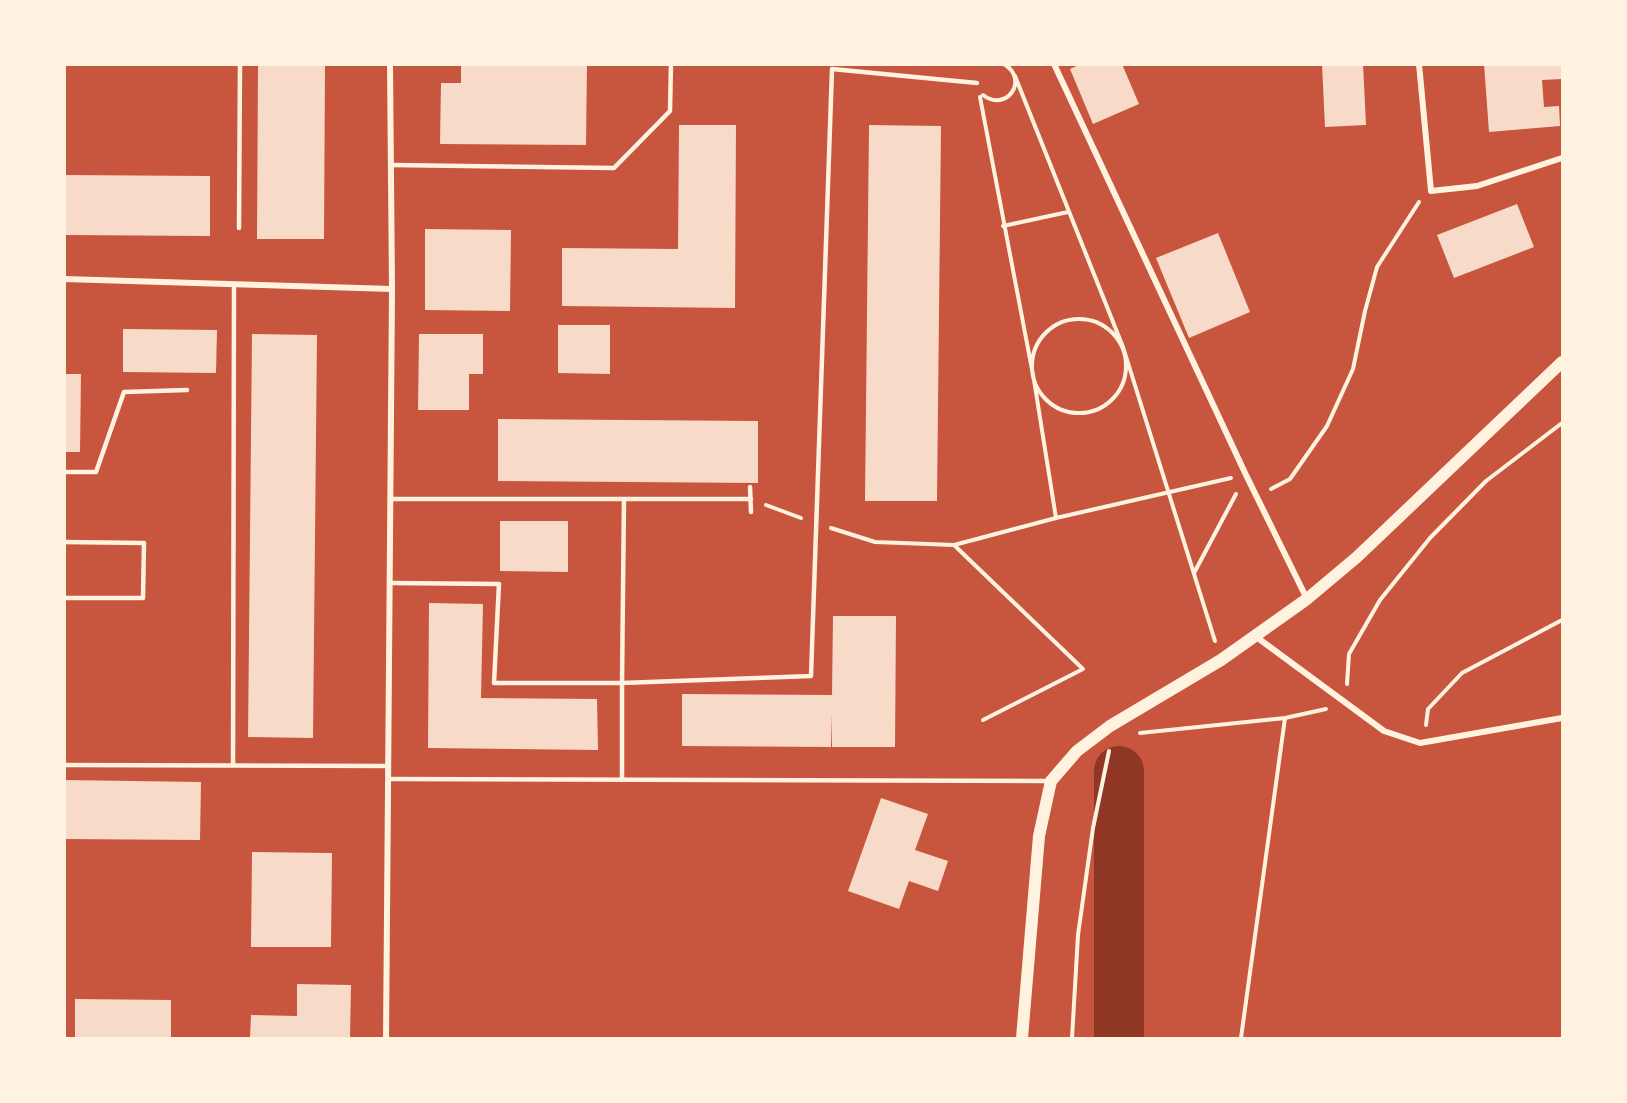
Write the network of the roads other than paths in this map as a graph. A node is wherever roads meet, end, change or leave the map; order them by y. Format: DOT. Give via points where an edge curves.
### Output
graph roads {
  1 [pos="240,64"];
  2 [pos="390,64"];
  3 [pos="671,64"];
  4 [pos="1054,64"];
  5 [pos="1419,64"];
  6 [pos="977,83"];
  7 [pos="1563,158"];
  8 [pos="391,165"];
  9 [pos="239,228"];
  10 [pos="64,279"];
  11 [pos="234,284"];
  12 [pos="392,289"];
  13 [pos="1563,362"];
  14 [pos="187,390"];
  15 [pos="64,471"];
  16 [pos="750,487"];
  17 [pos="390,499"];
  18 [pos="624,500"];
  19 [pos="751,500"];
  20 [pos="751,512"];
  21 [pos="64,542"];
  22 [pos="390,584"];
  23 [pos="64,598"];
  24 [pos="1307,599"];
  25 [pos="1254,636"];
  26 [pos="622,683"];
  27 [pos="1563,718"];
  28 [pos="64,765"];
  29 [pos="390,765"];
  30 [pos="233,766"];
  31 [pos="389,779"];
  32 [pos="622,780"];
  33 [pos="1051,781"];
  34 [pos="386,1038"];
  35 [pos="1022,1038"];
  1 -- 9 [label="lane"];
  2 -- 8 [label="street"];
  3 -- 8 [label="lane" via="670,111 614,168"];
  4 -- 24 [label="street"];
  5 -- 7 [label="street" via="1431,191 1477,186"];
  6 -- 26 [label="lane" via="832,69 811,676"];
  8 -- 12 [label="street"];
  10 -- 11 [label="street"];
  11 -- 12 [label="street"];
  11 -- 30 [label="lane"];
  12 -- 17 [label="street"];
  13 -- 24 [label="main road"];
  14 -- 15 [label="lane" via="124,392 96,472"];
  16 -- 19 [label="lane"];
  17 -- 18 [label="lane"];
  17 -- 22 [label="street"];
  18 -- 19 [label="lane"];
  18 -- 26 [label="lane"];
  19 -- 20 [label="lane"];
  21 -- 23 [label="lane" via="144,543 143,598"];
  22 -- 26 [label="lane" via="499,584 494,683"];
  22 -- 29 [label="street"];
  24 -- 25 [label="main road"];
  25 -- 27 [label="street" via="1384,731 1420,743"];
  25 -- 33 [label="main road" via="1110,726 1077,752"];
  26 -- 32 [label="lane"];
  28 -- 30 [label="lane"];
  29 -- 30 [label="lane"];
  29 -- 31 [label="street"];
  31 -- 32 [label="lane"];
  31 -- 34 [label="street"];
  32 -- 33 [label="lane"];
  33 -- 35 [label="main road" via="1039,836"];
}
